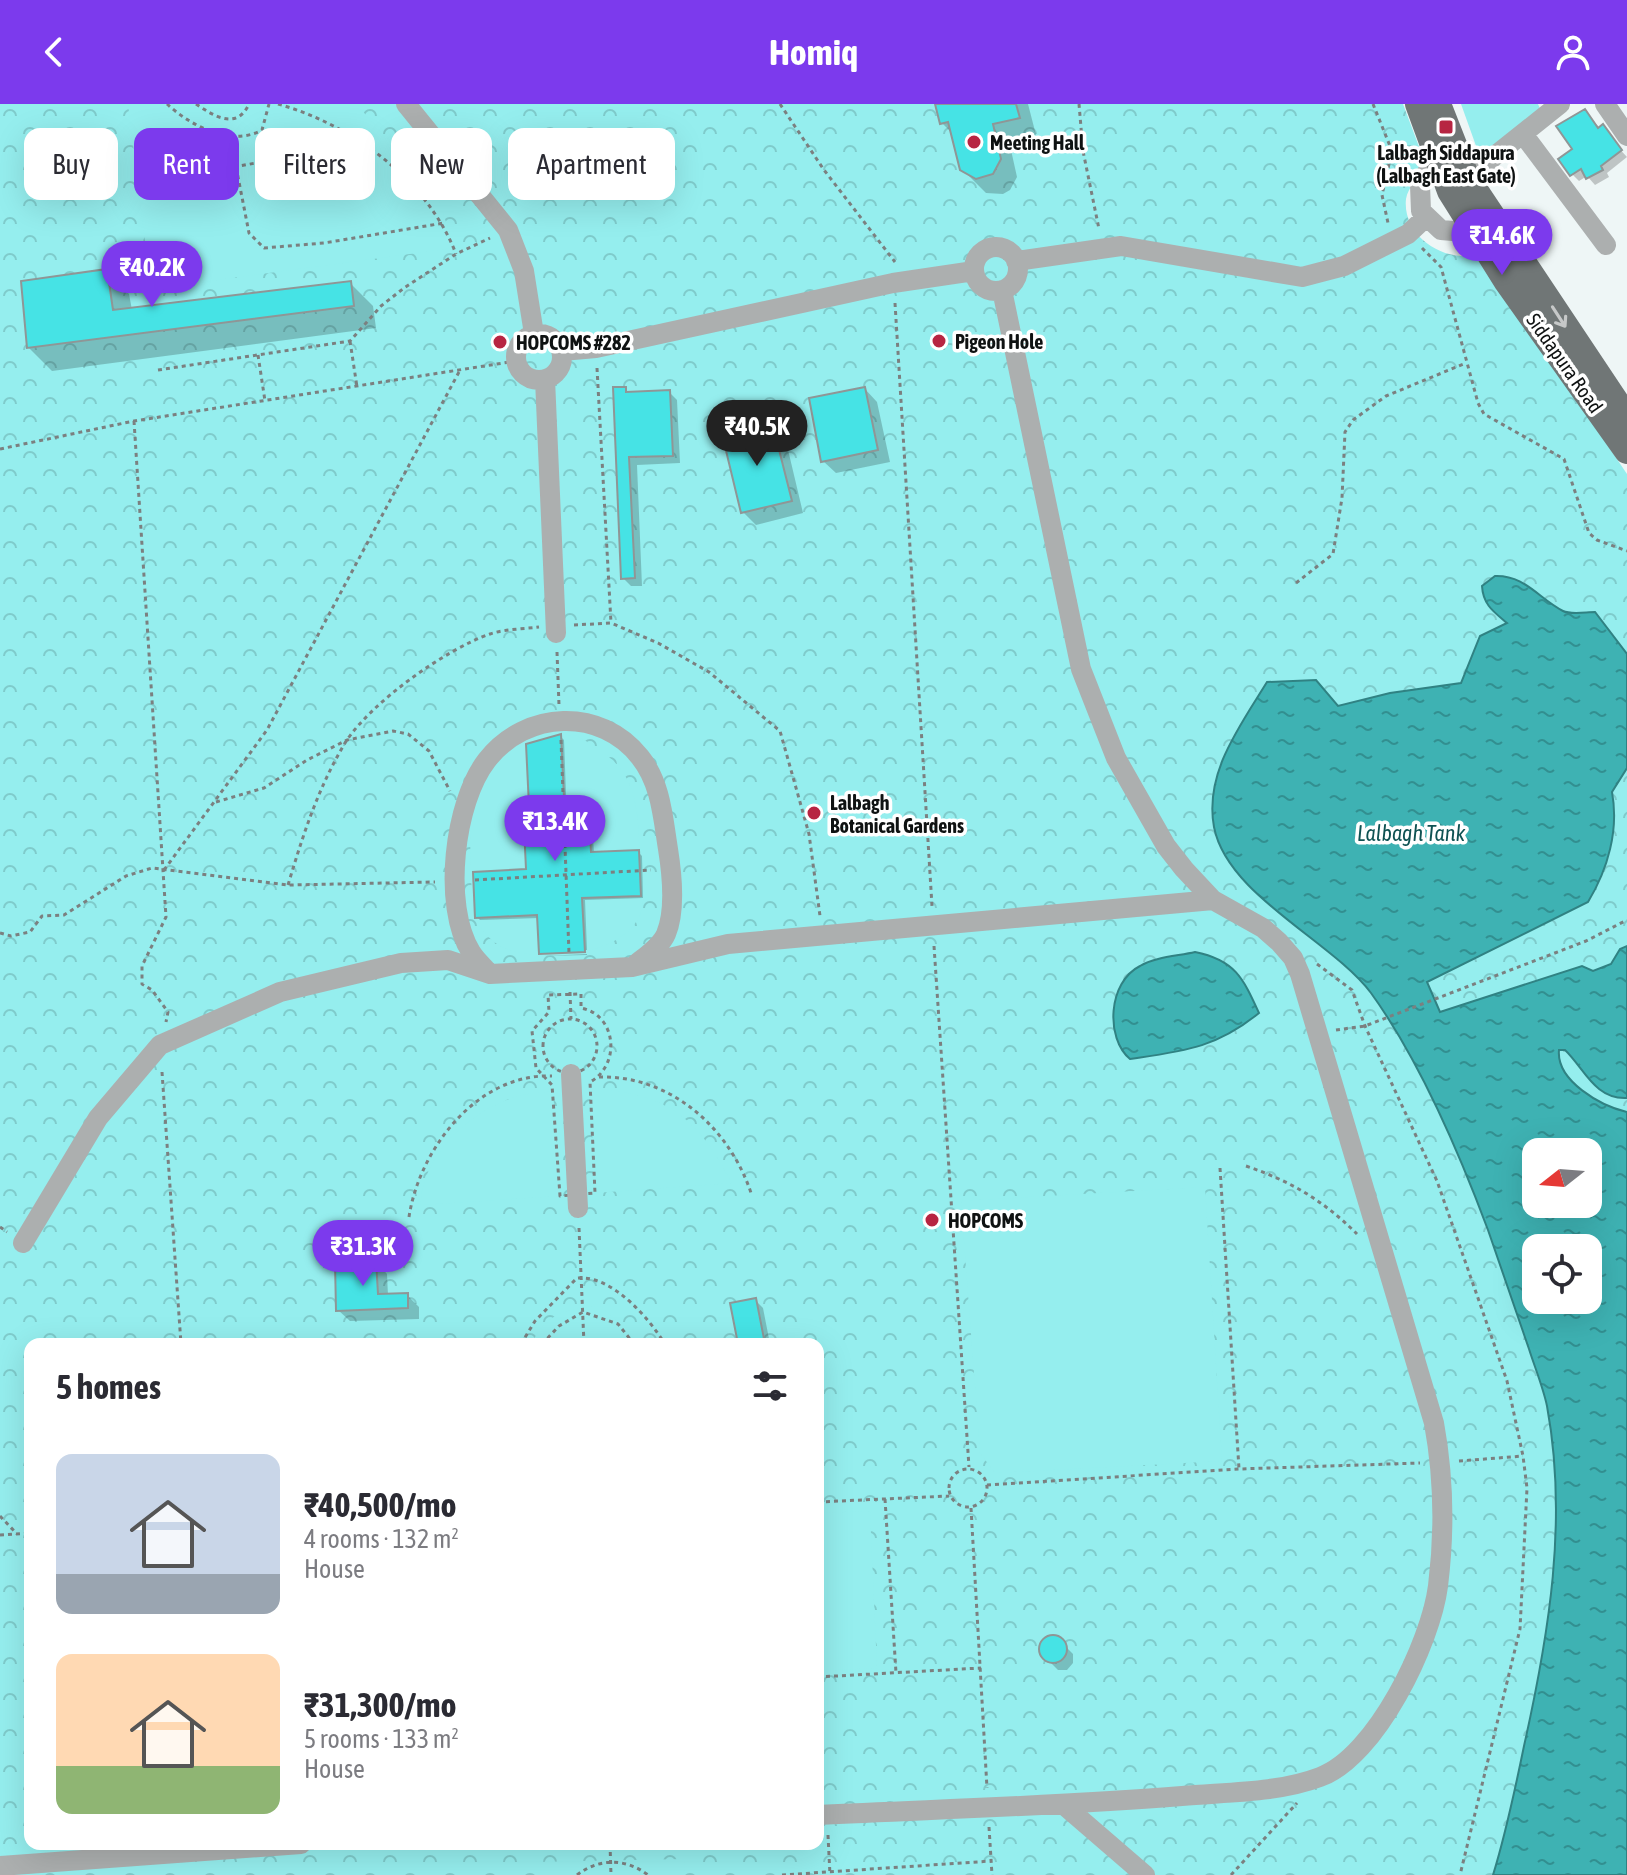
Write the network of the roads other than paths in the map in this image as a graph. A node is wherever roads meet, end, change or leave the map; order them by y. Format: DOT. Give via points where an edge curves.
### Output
graph roads {
  1 [pos="406,104"];
  2 [pos="1418,104"];
  3 [pos="1438,104"];
  4 [pos="1560,104"];
  5 [pos="1605,104"];
  6 [pos="1523,134"];
  7 [pos="1627,136"];
  8 [pos="1436,156"];
  9 [pos="1459,184"];
  10 [pos="1425,218"];
  11 [pos="1477,233"];
  12 [pos="1606,245"];
  13 [pos="1016,261"];
  14 [pos="974,271"];
  15 [pos="1002,290"];
  16 [pos="534,334"];
  17 [pos="562,351"];
  18 [pos="545,379"];
  19 [pos="1607,390"];
  20 [pos="1627,418"];
  21 [pos="1627,451"];
  22 [pos="556,633"];
  23 [pos="1213,900"];
  24 [pos="632,967"];
  25 [pos="490,974"];
  26 [pos="571,1075"];
  27 [pos="578,1208"];
  28 [pos="23,1243"];
  29 [pos="1065,1806"];
  30 [pos="824,1823"];
  31 [pos="219,1850"];
  32 [pos="0,1866"];
  33 [pos="1145,1875"];
  1 -- 16 [label="street" via="508,230 524,271"];
  2 -- 8 [label="main road, Siddapura Road"];
  3 -- 9 [label="main road, Siddapura Road"];
  4 -- 6 [label="street"];
  5 -- 7 [label="street"];
  6 -- 9 [label="street"];
  6 -- 12 [label="street"];
  8 -- 9 [label="main road, Siddapura Road"];
  8 -- 10 [label="street" via="1420,185 1418,200"];
  9 -- 11 [label="main road, Siddapura Road"];
  9 -- 19 [label="main road, Siddapura Road, one-way"];
  10 -- 11 [label="street" via="1441,230"];
  10 -- 13 [label="street" via="1400,238 1344,266 1294,277 1121,246"];
  11 -- 19 [label="main road, Siddapura Road"];
  13 -- 14 [label="street" via="1006,249 989,248 977,258"];
  13 -- 15 [label="street" via="1016,278"];
  14 -- 15 [label="street" via="985,288"];
  14 -- 17 [label="street"];
  15 -- 23 [label="street" via="1081,669 1116,758 1159,833"];
  16 -- 17 [label="street" via="552,337"];
  16 -- 18 [label="street" via="520,344 516,361 527,377"];
  17 -- 18 [label="street" via="559,369"];
  18 -- 22 [label="street"];
  19 -- 20 [label="main road, Siddapura Road"];
  19 -- 21 [label="main road, Siddapura Road"];
  23 -- 24 [label="street" via="728,944"];
  23 -- 29 [label="street" via="1263,928 1293,958 1434,1423 1445,1494 1438,1589 1422,1638 1373,1735 1322,1777 1268,1788"];
  24 -- 25 [label="street"];
  24 -- 25 [label="street" via="666,935 671,907 661,801 641,758 601,726 560,719 504,743 475,779 463,820 453,867 461,927 470,952"];
  25 -- 28 [label="street" via="448,960 352,973 259,999 160,1045 98,1118"];
  26 -- 27 [label="street"];
  29 -- 30 [label="street" via="988,1807"];
  29 -- 33 [label="street"];
  31 -- 32 [label="street"];
}
